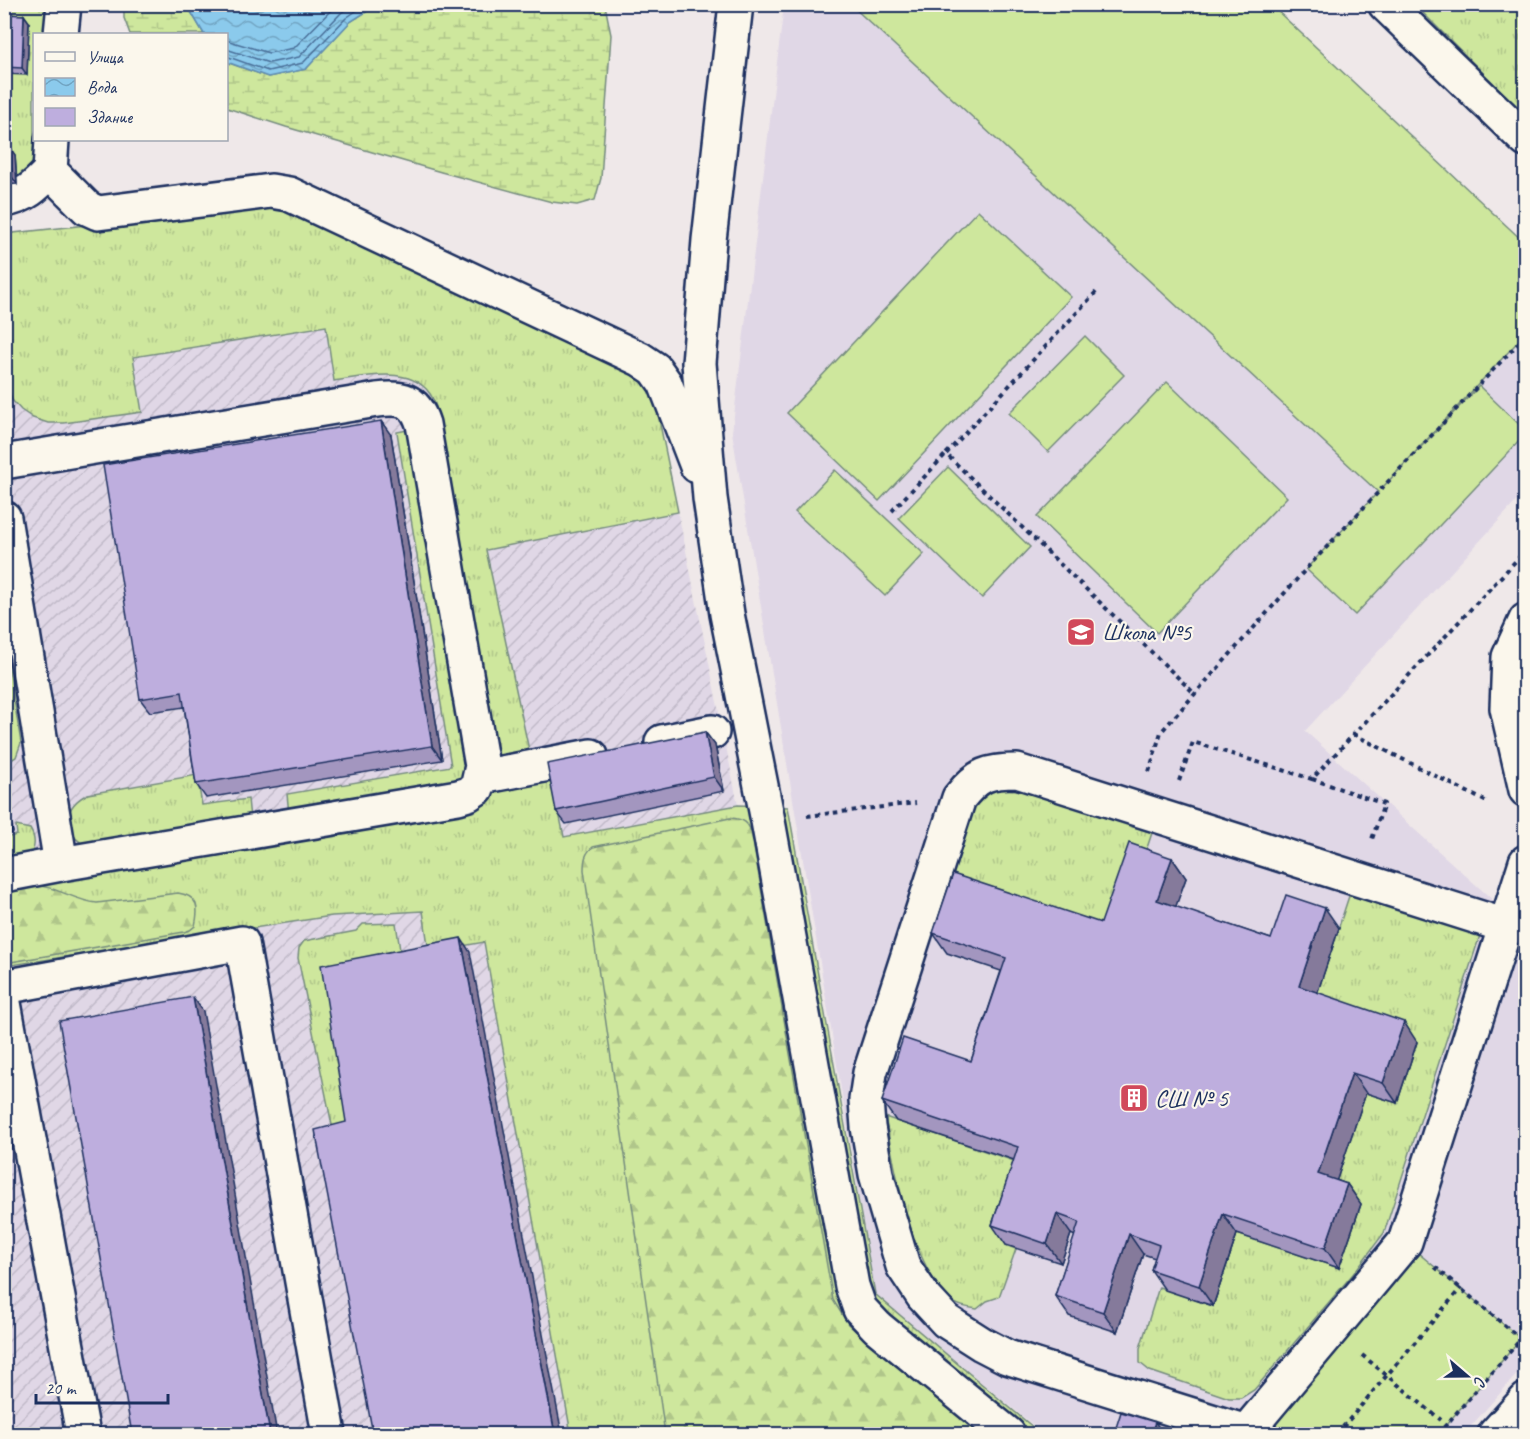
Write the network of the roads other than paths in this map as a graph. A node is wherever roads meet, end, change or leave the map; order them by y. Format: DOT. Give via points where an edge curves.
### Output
graph roads {
  1 [pos="64,4"];
  2 [pos="736,4"];
  3 [pos="1385,4"];
  4 [pos="62,33"];
  5 [pos="1526,140"];
  6 [pos="51,155"];
  7 [pos="4,200"];
  8 [pos="4,462"];
  9 [pos="710,498"];
  10 [pos="4,518"];
  11 [pos="12,616"];
  12 [pos="1526,620"];
  13 [pos="712,732"];
  14 [pos="481,777"];
  15 [pos="1526,790"];
  16 [pos="1526,862"];
  17 [pos="61,864"];
  18 [pos="4,875"];
  19 [pos="1506,926"];
  20 [pos="4,987"];
  21 [pos="4,1003"];
  22 [pos="1526,1400"];
  23 [pos="82,1434"];
  24 [pos="329,1434"];
  25 [pos="1008,1434"];
  26 [pos="1496,1434"];
  1 -- 4 [label="lane"];
  2 -- 9 [label="lane" via="699,363"];
  3 -- 5 [label="lane"];
  6 -- 7 [label="lane" via="33,189"];
  6 -- 9 [label="lane" via="87,208 98,213 271,191 289,194 640,359 666,383"];
  8 -- 14 [label="lane" via="377,400 404,400 418,411 423,424"];
  9 -- 25 [label="lane" via="727,614 852,1286 860,1309 877,1328"];
  10 -- 11 [label="lane"];
  11 -- 17 [label="lane"];
  12 -- 15 [label="lane" via="1509,657 1507,708"];
  13 -- 14 [label="lane"];
  14 -- 17 [label="lane" via="477,788 458,797"];
  16 -- 19 [label="lane"];
  17 -- 18 [label="lane"];
  19 -- 19 [label="lane" via="1405,1242 1246,1432 1007,1357 946,1321 903,1266 876,1174 868,1127 870,1072 958,798 970,784 993,771 1017,771"];
  20 -- 24 [label="lane" via="242,943"];
  21 -- 23 [label="lane"];
  22 -- 26 [label="lane"];
}
